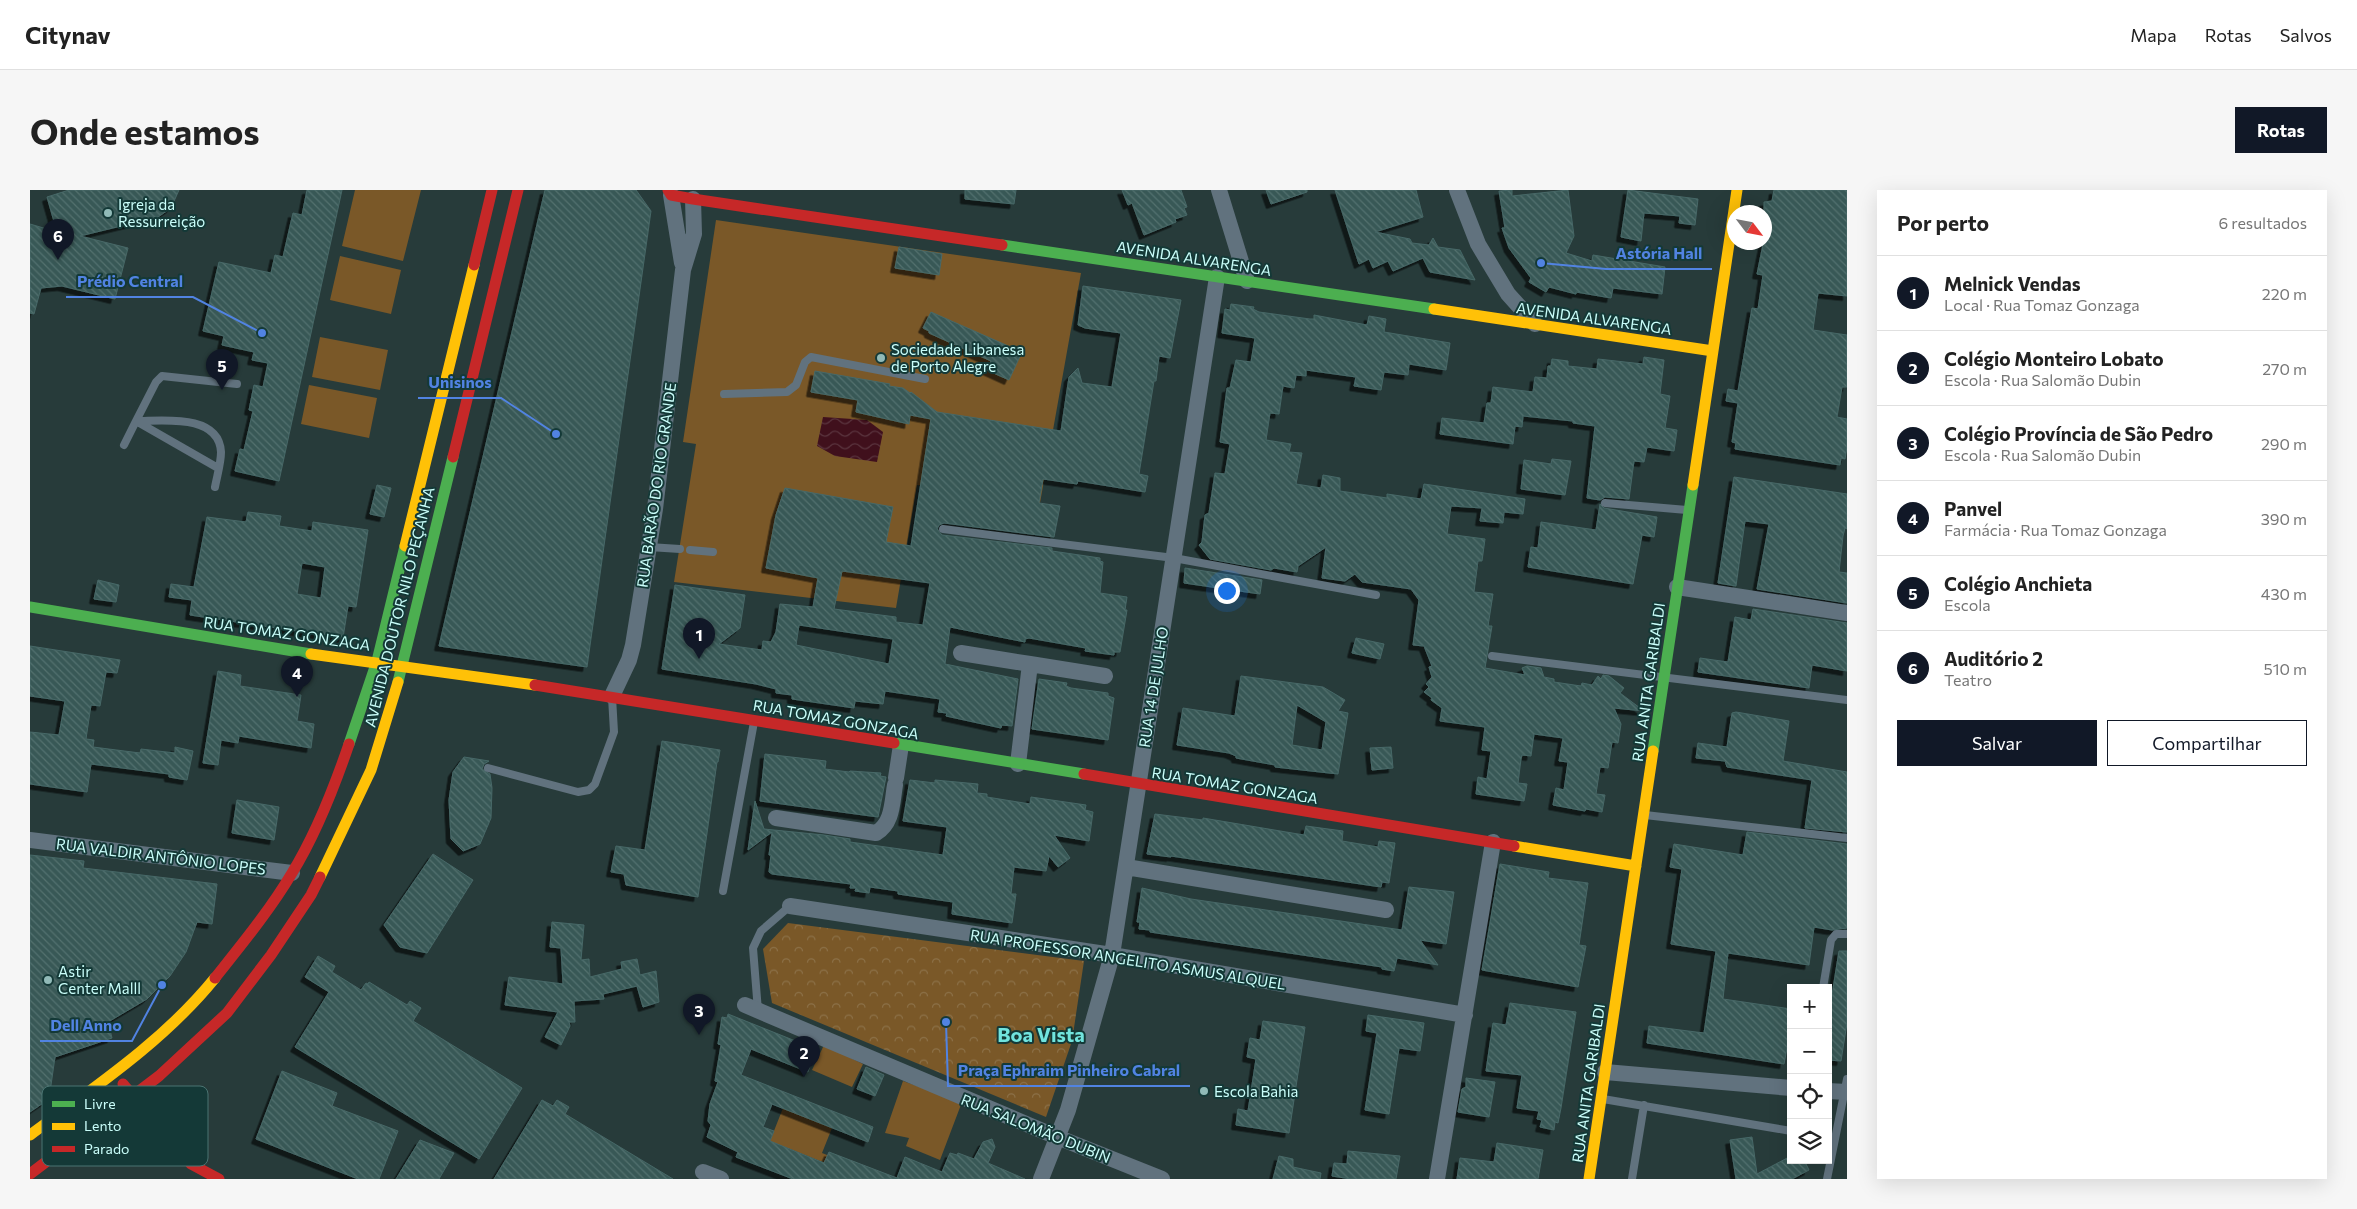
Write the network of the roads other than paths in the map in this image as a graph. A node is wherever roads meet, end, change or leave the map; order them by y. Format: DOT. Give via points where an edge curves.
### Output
graph roads {
  1 [pos="492,190"];
  2 [pos="518,190"];
  3 [pos="1219,190"];
  4 [pos="1457,190"];
  5 [pos="1737,190"];
  6 [pos="669,192"];
  7 [pos="691,194"];
  8 [pos="683,270"];
  9 [pos="1217,276"];
  10 [pos="1247,281"];
  11 [pos="1536,324"];
  12 [pos="1713,351"];
  13 [pos="926,379"];
  14 [pos="237,384"];
  15 [pos="724,394"];
  16 [pos="136,421"];
  17 [pos="124,445"];
  18 [pos="218,468"];
  19 [pos="214,487"];
  20 [pos="1605,503"];
  21 [pos="1689,510"];
  22 [pos="943,529"];
  23 [pos="649,547"];
  24 [pos="680,549"];
  25 [pos="690,550"];
  26 [pos="713,552"];
  27 [pos="1174,558"];
  28 [pos="1677,588"];
  29 [pos="1376,594"];
  30 [pos="30,607"];
  31 [pos="1847,612"];
  32 [pos="961,652"];
  33 [pos="1492,656"];
  34 [pos="377,662"];
  35 [pos="1030,664"];
  36 [pos="403,665"];
  37 [pos="1105,676"];
  38 [pos="1664,679"];
  39 [pos="612,696"];
  40 [pos="1847,700"];
  41 [pos="755,720"];
  42 [pos="901,745"];
  43 [pos="1018,764"];
  44 [pos="488,768"];
  45 [pos="1138,785"];
  46 [pos="1644,815"];
  47 [pos="776,818"];
  48 [pos="1847,838"];
  49 [pos="30,840"];
  50 [pos="1493,842"];
  51 [pos="1636,866"];
  52 [pos="1126,867"];
  53 [pos="292,873"];
  54 [pos="723,891"];
  55 [pos="790,906"];
  56 [pos="1386,910"];
  57 [pos="1847,934"];
  58 [pos="1112,955"];
  59 [pos="1824,984"];
  60 [pos="752,1008"];
  61 [pos="1465,1015"];
  62 [pos="1605,1072"];
  63 [pos="114,1074"];
  64 [pos="97,1086"];
  65 [pos="124,1086"];
  66 [pos="145,1086"];
  67 [pos="1787,1088"];
  68 [pos="1846,1088"];
  69 [pos="1832,1090"];
  70 [pos="1601,1098"];
  71 [pos="1644,1104"];
  72 [pos="42,1126"];
  73 [pos="1787,1129"];
  74 [pos="30,1135"];
  75 [pos="1057,1138"];
  76 [pos="1832,1138"];
  77 [pos="1829,1164"];
  78 [pos="42,1165"];
  79 [pos="194,1166"];
  80 [pos="703,1172"];
  81 [pos="30,1174"];
  82 [pos="219,1179"];
  83 [pos="721,1179"];
  84 [pos="1041,1179"];
  85 [pos="1162,1179"];
  86 [pos="1437,1179"];
  87 [pos="1589,1179"];
  88 [pos="1632,1179"];
  89 [pos="1827,1179"];
  1 -- 34 [label="main road, AVENIDA DOUTOR NILO PEÇANHA"];
  2 -- 36 [label="main road, AVENIDA DOUTOR NILO PEÇANHA"];
  3 -- 10 [label="street"];
  4 -- 11 [label="street" via="1478,244 1508,294"];
  5 -- 12 [label="main road, RUA ANITA GARIBALDI"];
  6 -- 7 [label="main road, AVENIDA ALVARENGA"];
  6 -- 8 [label="street, RUA BARÃO DO RIO GRANDE"];
  7 -- 8 [label="street, RUA BARÃO DO RIO GRANDE" via="694,234"];
  7 -- 9 [label="main road, AVENIDA ALVARENGA"];
  8 -- 23 [label="street, RUA BARÃO DO RIO GRANDE"];
  9 -- 10 [label="main road, AVENIDA ALVARENGA"];
  9 -- 27 [label="street, RUA 14 DE JULHO"];
  10 -- 11 [label="main road, AVENIDA ALVARENGA"];
  11 -- 12 [label="main road, AVENIDA ALVARENGA"];
  12 -- 21 [label="main road, RUA ANITA GARIBALDI"];
  13 -- 15 [label="lane" via="811,357 804,362 796,385 787,392"];
  14 -- 16 [label="lane" via="162,376"];
  16 -- 17 [label="lane"];
  16 -- 18 [label="lane"];
  16 -- 18 [label="lane" via="179,420 201,425 215,434 221,451"];
  18 -- 19 [label="lane"];
  20 -- 21 [label="lane"];
  21 -- 28 [label="main road, RUA ANITA GARIBALDI"];
  22 -- 27 [label="lane"];
  23 -- 24 [label="lane"];
  23 -- 39 [label="street, RUA BARÃO DO RIO GRANDE" via="629,660"];
  25 -- 26 [label="lane"];
  27 -- 29 [label="lane"];
  27 -- 45 [label="street, RUA 14 DE JULHO"];
  28 -- 31 [label="street"];
  28 -- 38 [label="main road, RUA ANITA GARIBALDI"];
  30 -- 34 [label="main road, RUA TOMAZ GONZAGA" via="284,651"];
  32 -- 35 [label="street"];
  33 -- 38 [label="lane"];
  34 -- 36 [label="main road, RUA TOMAZ GONZAGA"];
  34 -- 53 [label="main road, AVENIDA DOUTOR NILO PEÇANHA" via="342,765"];
  35 -- 37 [label="street"];
  35 -- 43 [label="street"];
  36 -- 39 [label="main road, RUA TOMAZ GONZAGA"];
  36 -- 66 [label="main road, AVENIDA DOUTOR NILO PEÇANHA" via="371,770 310,896 227,1013"];
  38 -- 40 [label="lane"];
  38 -- 46 [label="main road, RUA ANITA GARIBALDI"];
  39 -- 41 [label="main road, RUA TOMAZ GONZAGA"];
  39 -- 44 [label="lane" via="614,732 595,784 589,790 578,792"];
  41 -- 42 [label="main road, RUA TOMAZ GONZAGA"];
  41 -- 54 [label="lane"];
  42 -- 43 [label="main road, RUA TOMAZ GONZAGA"];
  42 -- 47 [label="street" via="888,822 876,834"];
  43 -- 45 [label="main road, RUA TOMAZ GONZAGA"];
  45 -- 50 [label="main road, RUA TOMAZ GONZAGA"];
  45 -- 52 [label="street, RUA 14 DE JULHO"];
  46 -- 48 [label="lane"];
  46 -- 51 [label="main road, RUA ANITA GARIBALDI"];
  49 -- 53 [label="street, RUA VALDIR ANTÔNIO LOPES"];
  50 -- 51 [label="main road, RUA TOMAZ GONZAGA"];
  50 -- 61 [label="street"];
  51 -- 62 [label="main road, RUA ANITA GARIBALDI"];
  52 -- 56 [label="street"];
  52 -- 58 [label="street, RUA 14 DE JULHO"];
  53 -- 63 [label="main road, AVENIDA DOUTOR NILO PEÇANHA" via="248,937 201,994"];
  55 -- 58 [label="street, RUA PROFESSOR ANGELITO ASMUS ALQUEL"];
  55 -- 60 [label="lane" via="761,931 753,948"];
  57 -- 59 [label="lane" via="1836,934 1831,940"];
  58 -- 61 [label="street, RUA PROFESSOR ANGELITO ASMUS ALQUEL"];
  58 -- 75 [label="street, RUA 14 DE JULHO"];
  60 -- 75 [label="street, RUA SALOMÃO DUBIN"];
  61 -- 86 [label="street"];
  62 -- 67 [label="street"];
  62 -- 70 [label="main road, RUA ANITA GARIBALDI"];
  63 -- 64 [label="main road, AVENIDA DOUTOR NILO PEÇANHA"];
  63 -- 65 [label="main road"];
  68 -- 69 [label="street"];
  68 -- 76 [label="lane"];
  70 -- 71 [label="lane"];
  70 -- 87 [label="main road, RUA ANITA GARIBALDI"];
  71 -- 73 [label="lane"];
  71 -- 88 [label="lane"];
  72 -- 74 [label="main road, AVENIDA DOUTOR NILO PEÇANHA"];
  75 -- 84 [label="street, RUA 14 DE JULHO"];
  75 -- 85 [label="street, RUA SALOMÃO DUBIN"];
  77 -- 89 [label="lane"];
  78 -- 81 [label="main road, AVENIDA DOUTOR NILO PEÇANHA"];
  79 -- 82 [label="main road"];
  80 -- 83 [label="street"];
}
